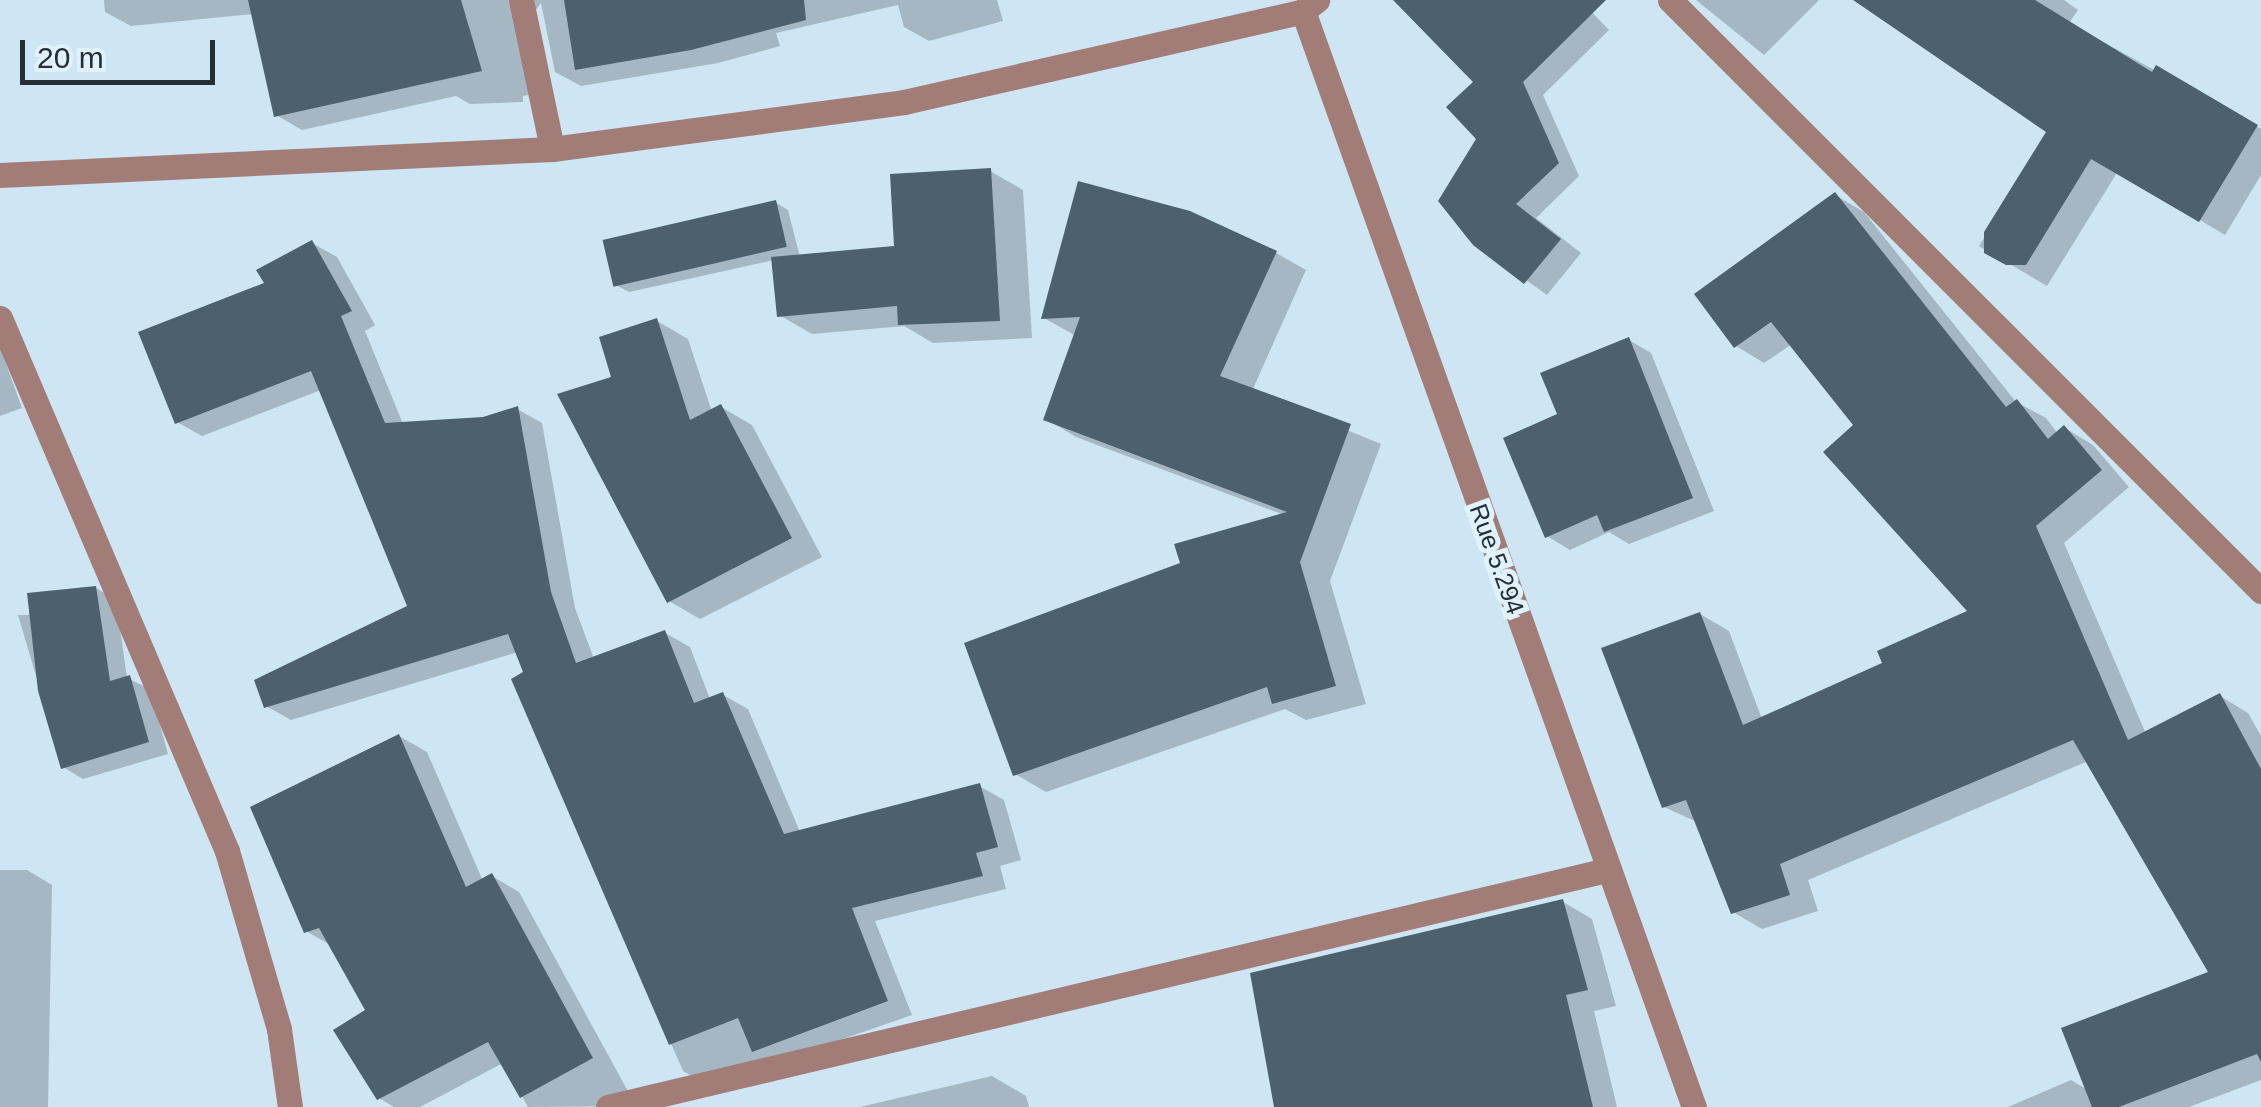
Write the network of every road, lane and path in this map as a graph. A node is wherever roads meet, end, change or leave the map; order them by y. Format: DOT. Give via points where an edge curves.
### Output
graph roads {
  1 [pos="521,0"];
  2 [pos="1670,0"];
  3 [pos="1310,5"];
  4 [pos="552,149"];
  5 [pos="0,176"];
  6 [pos="0,318"];
  7 [pos="2261,590"];
  8 [pos="1608,870"];
  9 [pos="290,1107"];
  10 [pos="608,1107"];
  11 [pos="1694,1107"];
  1 -- 4 [label="street"];
  2 -- 7 [label="street"];
  3 -- 4 [label="street" via="904,102"];
  3 -- 8 [label="street, Rue 5.294"];
  4 -- 5 [label="street"];
  6 -- 9 [label="street" via="228,851 279,1029"];
  8 -- 10 [label="street"];
  8 -- 11 [label="street, Rue 5.294"];
}
